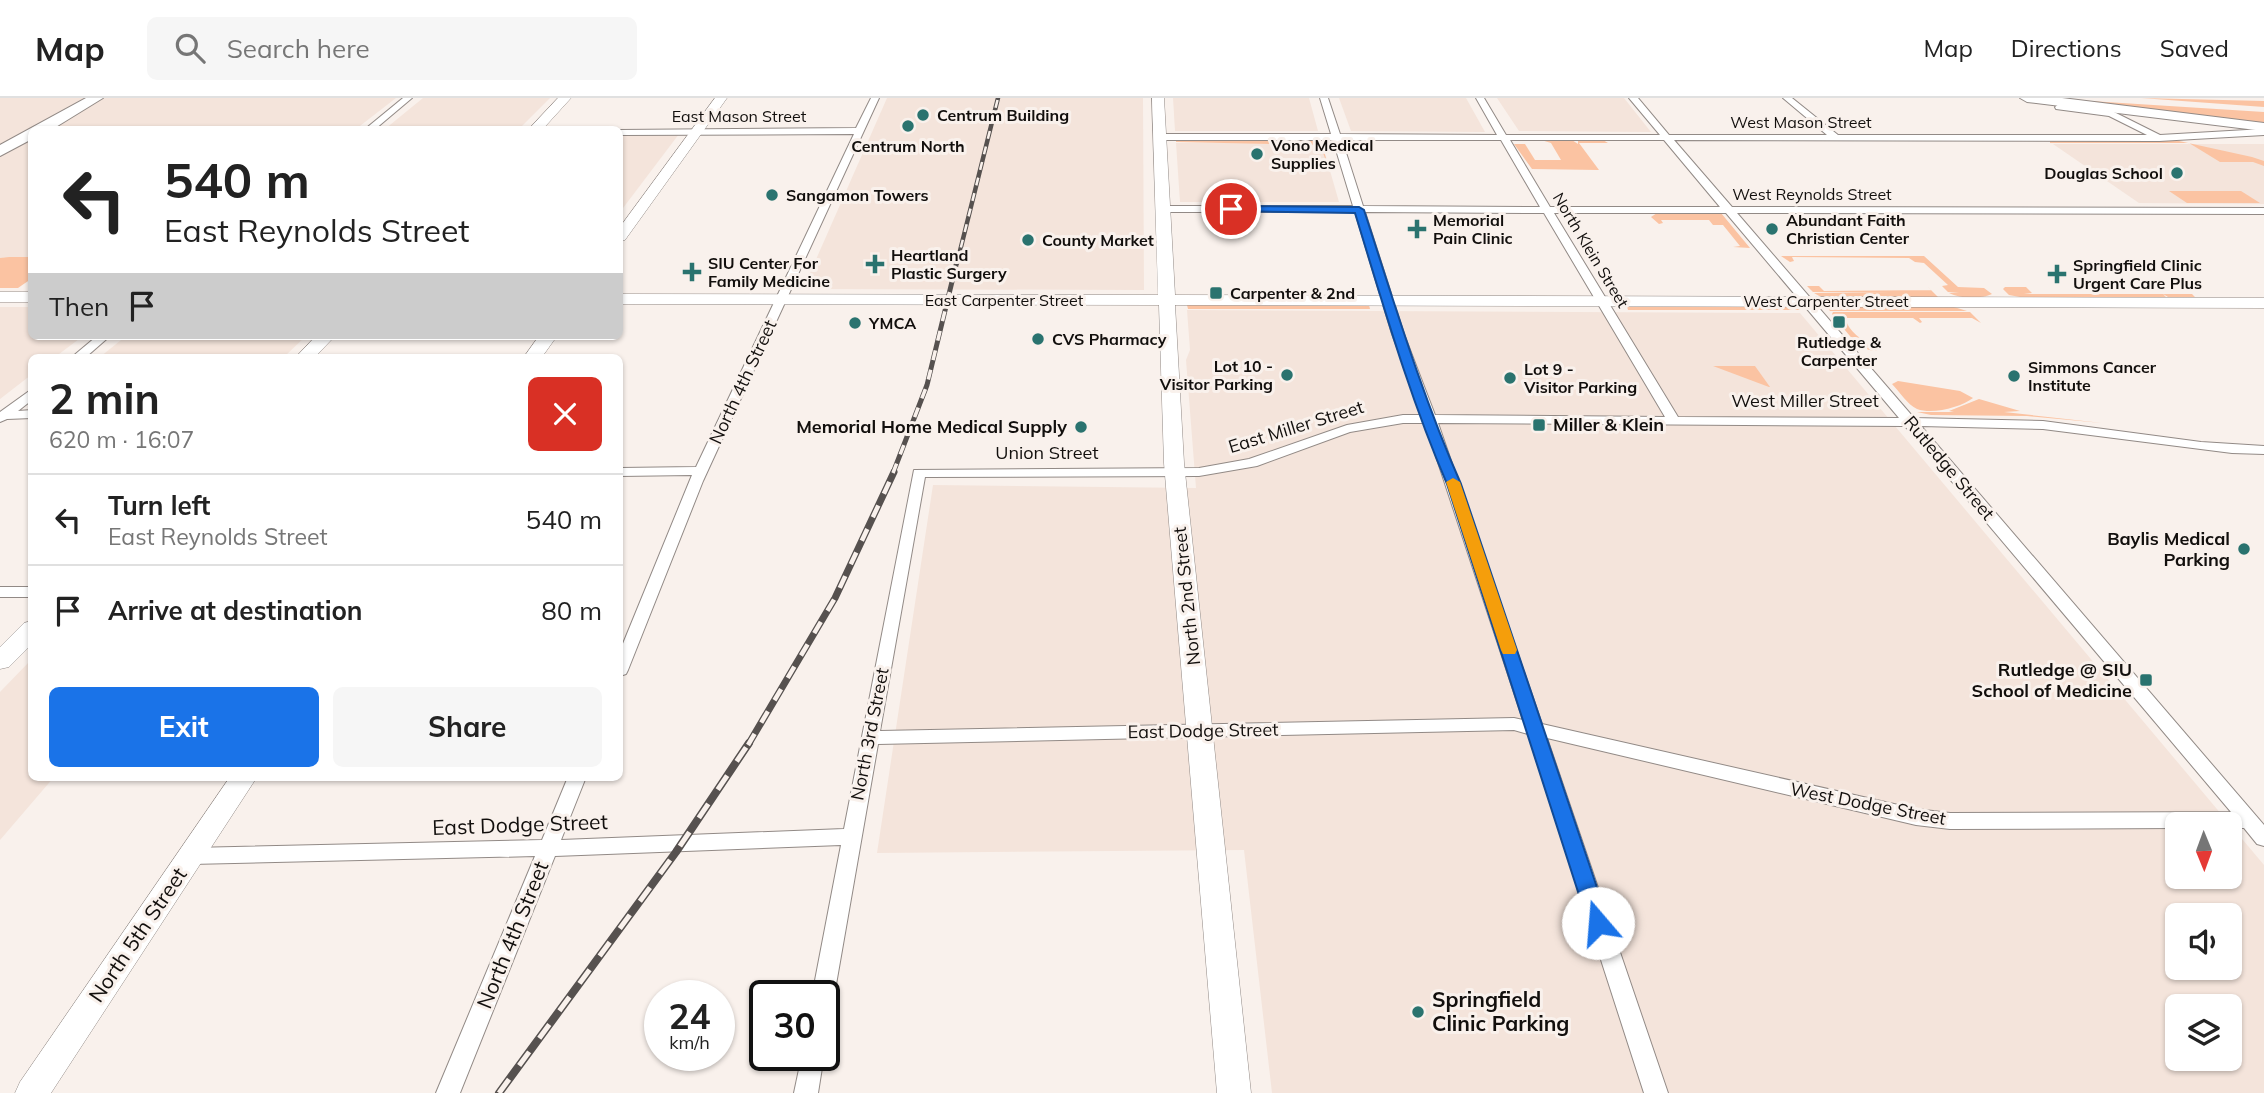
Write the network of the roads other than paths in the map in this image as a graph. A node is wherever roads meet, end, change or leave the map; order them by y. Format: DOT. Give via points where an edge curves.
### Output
graph roads {
  1 [pos="96,98"];
  2 [pos="408,98"];
  3 [pos="565,98"];
  4 [pos="721,98"];
  5 [pos="875,98"];
  6 [pos="1158,98"];
  7 [pos="1324,98"];
  8 [pos="1480,98"];
  9 [pos="1633,98"];
  10 [pos="1787,98"];
  11 [pos="2027,98"];
  12 [pos="2095,98"];
  13 [pos="2121,98"];
  14 [pos="2173,103"];
  15 [pos="2059,107"];
  16 [pos="2225,107"];
  17 [pos="2153,113"];
  18 [pos="2214,120"];
  19 [pos="2129,121"];
  20 [pos="46,126"];
  21 [pos="373,126"];
  22 [pos="538,126"];
  23 [pos="2264,126"];
  24 [pos="859,131"];
  25 [pos="623,132"];
  26 [pos="697,132"];
  27 [pos="2264,132"];
  28 [pos="28,136"];
  29 [pos="1160,137"];
  30 [pos="1337,137"];
  31 [pos="1504,137"];
  32 [pos="1667,138"];
  33 [pos="1836,138"];
  34 [pos="2159,138"];
  35 [pos="0,151"];
  36 [pos="1163,209"];
  37 [pos="1359,210"];
  38 [pos="1547,210"];
  39 [pos="1730,210"];
  40 [pos="2262,212"];
  41 [pos="623,233"];
  42 [pos="0,297"];
  43 [pos="28,297"];
  44 [pos="623,299"];
  45 [pos="782,299"];
  46 [pos="1166,300"];
  47 [pos="1388,300"];
  48 [pos="1601,300"];
  49 [pos="1808,302"];
  50 [pos="2264,303"];
  51 [pos="99,340"];
  52 [pos="322,340"];
  53 [pos="82,354"];
  54 [pos="308,354"];
  55 [pos="28,396"];
  56 [pos="28,414"];
  57 [pos="1,416"];
  58 [pos="1428,419"];
  59 [pos="1673,420"];
  60 [pos="1909,422"];
  61 [pos="2264,450"];
  62 [pos="701,471"];
  63 [pos="623,472"];
  64 [pos="1175,472"];
  65 [pos="919,473"];
  66 [pos="0,592"];
  67 [pos="28,592"];
  68 [pos="28,633"];
  69 [pos="0,661"];
  70 [pos="623,663"];
  71 [pos="1200,730"];
  72 [pos="1535,730"];
  73 [pos="870,738"];
  74 [pos="241,781"];
  75 [pos="575,781"];
  76 [pos="2248,820"];
  77 [pos="851,837"];
  78 [pos="2264,838"];
  79 [pos="548,848"];
  80 [pos="191,856"];
  81 [pos="826,980"];
  82 [pos="810,1071"];
  83 [pos="32,1093"];
  84 [pos="448,1093"];
  85 [pos="806,1093"];
  86 [pos="1234,1093"];
  87 [pos="1656,1093"];
  1 -- 20 [label="main road"];
  2 -- 21 [label="street"];
  3 -- 22 [label="main road"];
  4 -- 26 [label="main road"];
  5 -- 24 [label="street, North 4th Street"];
  6 -- 29 [label="main road, North 2nd Street"];
  7 -- 30 [label="street"];
  8 -- 31 [label="street, North Klein Street"];
  9 -- 32 [label="street, Rutledge Street"];
  10 -- 33 [label="street"];
  11 -- 17 [label="main road"];
  12 -- 14 [label="main road"];
  13 -- 14 [label="main road"];
  14 -- 16 [label="main road"];
  15 -- 19 [label="street" via="2092,110"];
  17 -- 18 [label="main road"];
  17 -- 19 [label="street" via="2137,114"];
  18 -- 23 [label="main road"];
  19 -- 34 [label="street"];
  24 -- 26 [label="street, East Mason Street"];
  24 -- 45 [label="street, North 4th Street"];
  25 -- 26 [label="street, East Mason Street"];
  26 -- 41 [label="main road"];
  27 -- 34 [label="street, West Mason Street"];
  28 -- 35 [label="main road"];
  29 -- 30 [label="street"];
  29 -- 36 [label="main road, North 2nd Street"];
  30 -- 31 [label="street, West Mason Street"];
  30 -- 37 [label="street"];
  31 -- 32 [label="street, West Mason Street"];
  31 -- 38 [label="street, North Klein Street"];
  32 -- 33 [label="street, West Mason Street"];
  32 -- 39 [label="street, Rutledge Street"];
  33 -- 34 [label="street, West Mason Street"];
  36 -- 37 [label="street, West Reynolds Street"];
  36 -- 46 [label="main road, North 2nd Street"];
  37 -- 38 [label="street, West Reynolds Street"];
  37 -- 47 [label="street"];
  38 -- 39 [label="street, West Reynolds Street"];
  38 -- 48 [label="street, North Klein Street"];
  39 -- 40 [label="street, West Reynolds Street"];
  39 -- 49 [label="street, Rutledge Street"];
  42 -- 43 [label="street"];
  44 -- 45 [label="main road, East Carpenter Street"];
  45 -- 46 [label="main road, East Carpenter Street"];
  45 -- 62 [label="street, North 4th Street"];
  46 -- 47 [label="main road, East Carpenter Street"];
  46 -- 64 [label="main road, North 2nd Street"];
  47 -- 48 [label="main road, West Carpenter Street"];
  47 -- 58 [label="street"];
  48 -- 49 [label="main road, West Carpenter Street"];
  48 -- 59 [label="street, North Klein Street"];
  49 -- 50 [label="main road, West Carpenter Street"];
  49 -- 60 [label="street, Rutledge Street"];
  51 -- 53 [label="street"];
  52 -- 54 [label="main road"];
  55 -- 57 [label="street"];
  56 -- 57 [label="street"];
  58 -- 59 [label="street, West Miller Street"];
  58 -- 64 [label="street, East Miller Street" via="1362,425 1252,463"];
  58 -- 72 [label="street"];
  59 -- 60 [label="street, West Miller Street"];
  60 -- 61 [label="street, West Miller Street" via="2036,424 2209,448"];
  60 -- 76 [label="street, Rutledge Street"];
  62 -- 63 [label="street"];
  62 -- 70 [label="street, North 4th Street"];
  64 -- 65 [label="street, Union Street"];
  64 -- 71 [label="main road, North 2nd Street"];
  65 -- 73 [label="street, North 3rd Street"];
  66 -- 67 [label="street"];
  68 -- 69 [label="main road"];
  71 -- 72 [label="street, East Dodge Street" via="1514,724"];
  71 -- 73 [label="street, East Dodge Street"];
  71 -- 86 [label="main road, North 2nd Street"];
  72 -- 76 [label="street, West Dodge Street" via="1905,815 1950,821"];
  72 -- 87 [label="street"];
  73 -- 77 [label="street, North 3rd Street"];
  74 -- 80 [label="main road, North 5th Street"];
  75 -- 79 [label="street, North 4th Street"];
  76 -- 78 [label="street, Rutledge Street"];
  77 -- 79 [label="street, East Dodge Street"];
  77 -- 81 [label="street, North 3rd Street"];
  79 -- 80 [label="street, East Dodge Street"];
  79 -- 84 [label="street, North 4th Street"];
  80 -- 83 [label="main road, North 5th Street"];
  82 -- 85 [label="street"];
}
